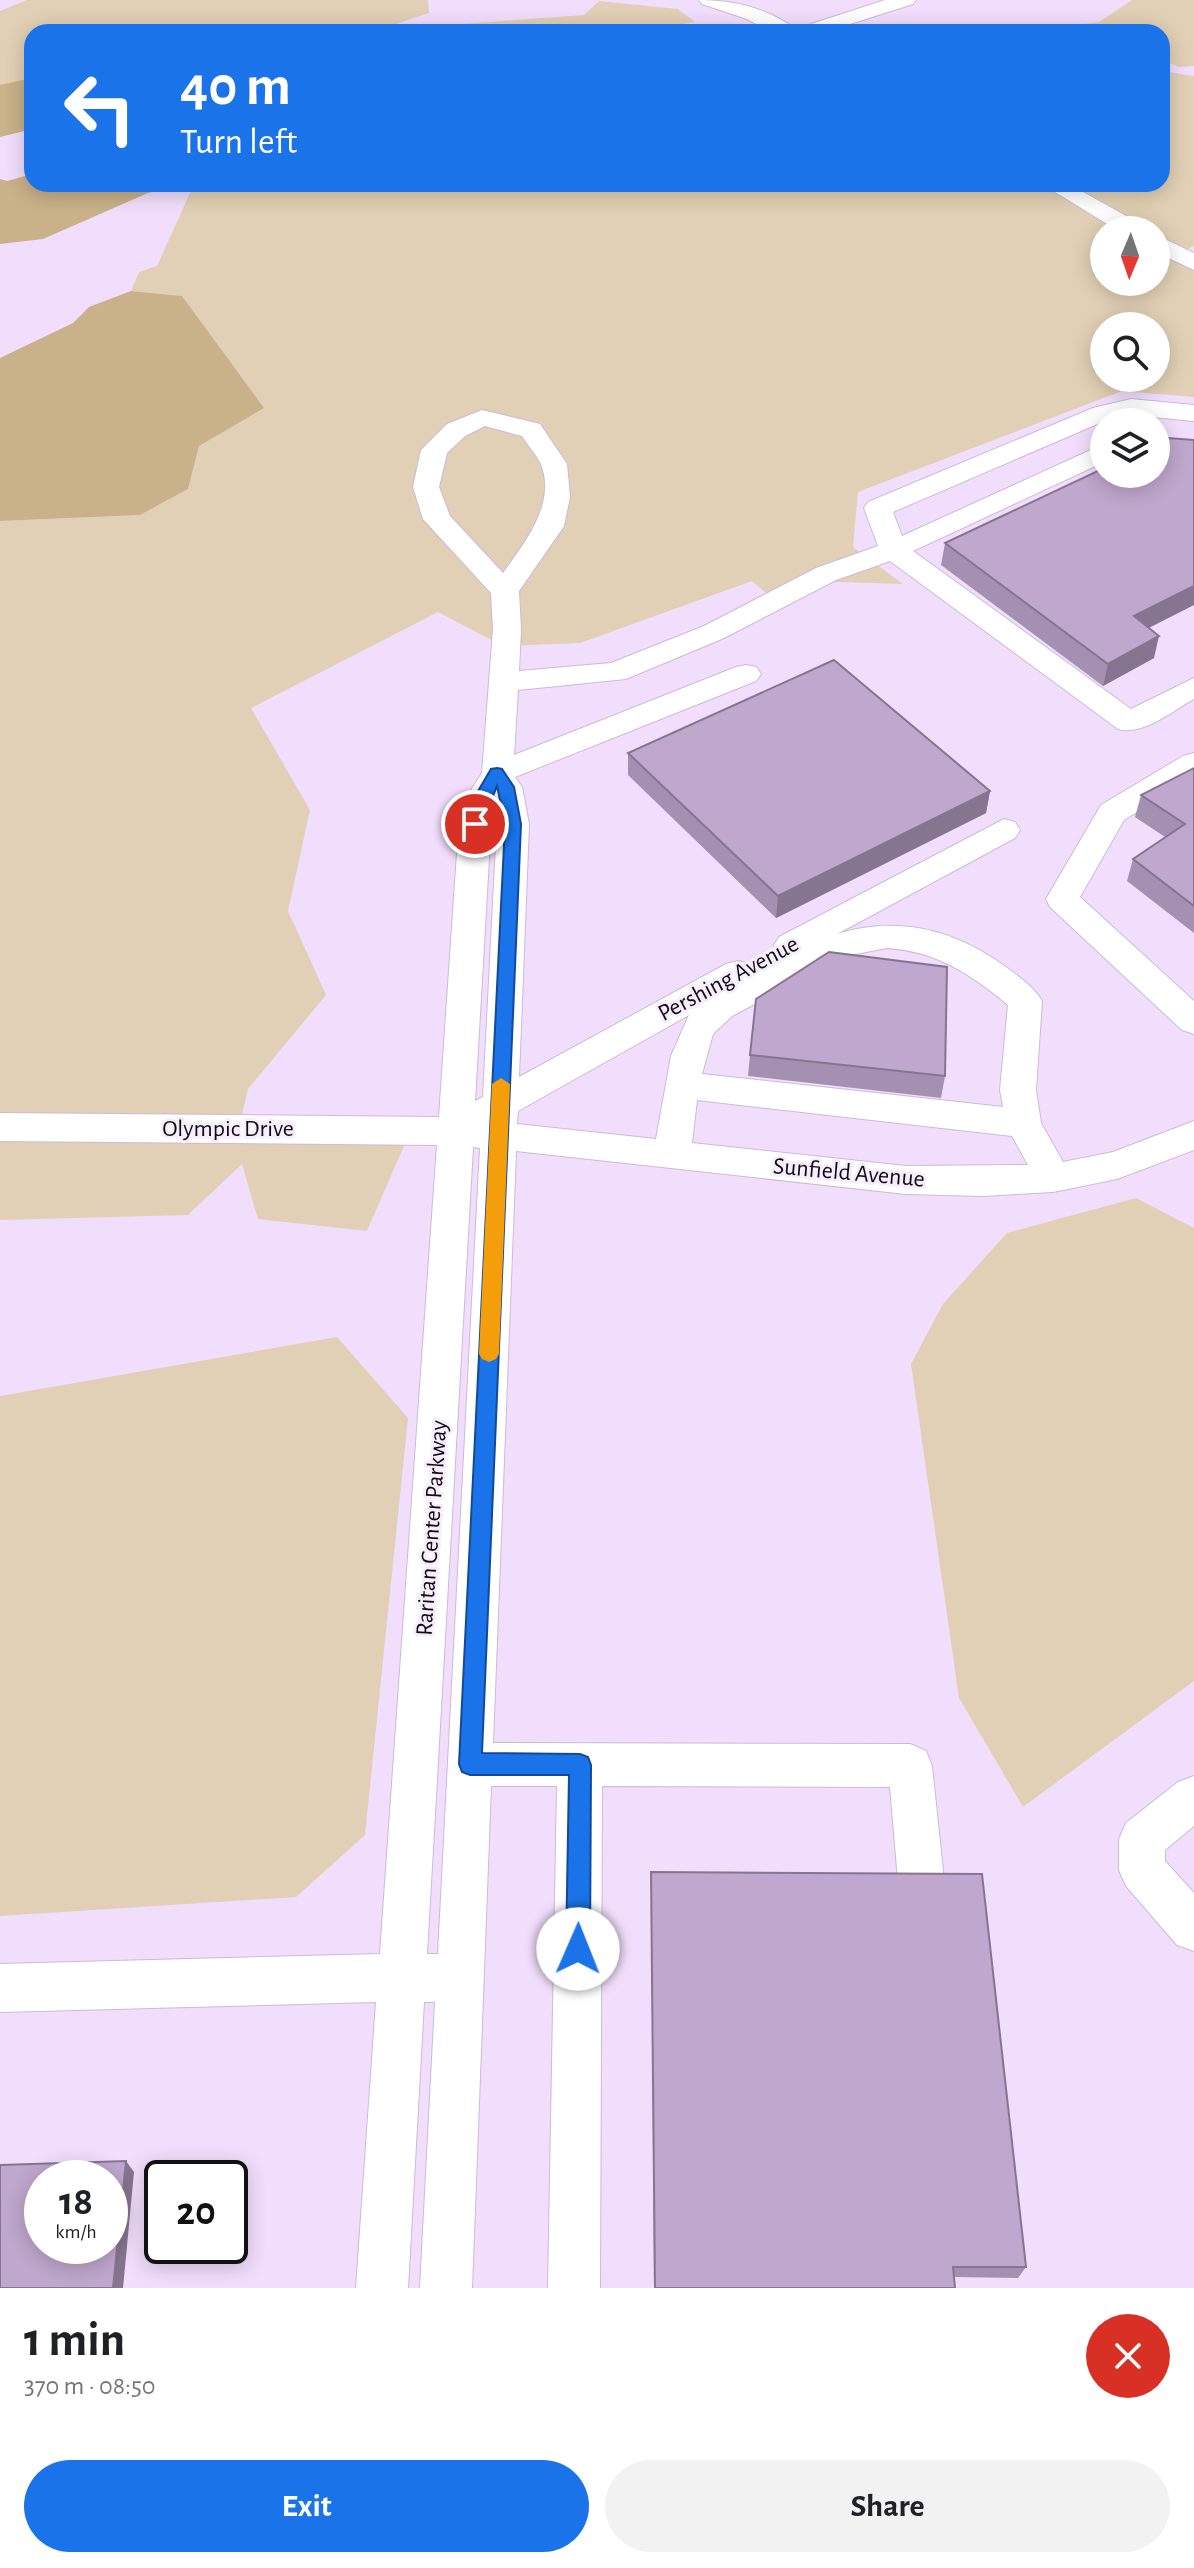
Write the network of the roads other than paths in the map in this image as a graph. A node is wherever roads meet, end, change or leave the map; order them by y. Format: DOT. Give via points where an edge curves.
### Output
graph roads {
  1 [pos="709,0"];
  2 [pos="906,0"];
  3 [pos="771,24"];
  4 [pos="830,24"];
  5 [pos="1067,192"];
  6 [pos="1109,216"];
  7 [pos="1170,250"];
  8 [pos="1194,263"];
  9 [pos="1194,413"];
  10 [pos="1090,459"];
  11 [pos="893,550"];
  12 [pos="505,591"];
  13 [pos="746,674"];
  14 [pos="501,682"];
  15 [pos="1194,687"];
  16 [pos="1194,763"];
  17 [pos="497,773"];
  18 [pos="1004,830"];
  19 [pos="1194,1021"];
  20 [pos="682,1085"];
  21 [pos="499,1118"];
  22 [pos="1023,1123"];
  23 [pos="0,1127"];
  24 [pos="456,1131"];
  25 [pos="1194,1135"];
  26 [pos="672,1154"];
  27 [pos="1053,1178"];
  28 [pos="470,1764"];
  29 [pos="580,1765"];
  30 [pos="1194,1798"];
  31 [pos="921,1880"];
  32 [pos="1194,1928"];
  33 [pos="402,1977"];
  34 [pos="460,1978"];
  35 [pos="0,1988"];
  36 [pos="382,2288"];
  37 [pos="446,2288"];
  38 [pos="574,2288"];
  1 -- 3 [label="street"];
  2 -- 4 [label="street"];
  5 -- 6 [label="street"];
  7 -- 8 [label="street"];
  9 -- 11 [label="street" via="1131,407 1102,413 878,508"];
  10 -- 11 [label="street"];
  11 -- 14 [label="street" via="826,574 714,632 616,672"];
  11 -- 15 [label="street" via="1129,722"];
  12 -- 12 [label="street" via="550,526 557,497 554,464 531,430 482,418 456,430 434,450 426,487 437,519"];
  12 -- 14 [label="street, Raritan Center Parkway"];
  13 -- 17 [label="street"];
  14 -- 17 [label="street, Raritan Center Parkway"];
  16 -- 19 [label="street" via="1112,813 1062,899"];
  17 -- 21 [label="street, Raritan Center Parkway" via="506,787 513,824"];
  17 -- 24 [label="street, Raritan Center Parkway" via="475,824"];
  18 -- 21 [label="street, Pershing Avenue"];
  20 -- 22 [label="street"];
  20 -- 22 [label="street" via="699,1028 720,1008 834,948 886,935 932,940 992,972 1025,1001 1018,1090"];
  20 -- 26 [label="street"];
  21 -- 24 [label="street, Olympic Drive"];
  21 -- 26 [label="street, Sunfield Avenue"];
  21 -- 28 [label="street, Raritan Center Parkway"];
  22 -- 27 [label="street"];
  23 -- 24 [label="street, Olympic Drive"];
  24 -- 33 [label="street, Raritan Center Parkway"];
  25 -- 27 [label="street, Sunfield Avenue" via="1117,1165"];
  26 -- 27 [label="street, Sunfield Avenue" via="906,1180"];
  28 -- 29 [label="street"];
  28 -- 34 [label="street, Raritan Center Parkway"];
  29 -- 31 [label="street" via="910,1766"];
  29 -- 38 [label="street"];
  30 -- 32 [label="street" via="1142,1839 1142,1870"];
  33 -- 34 [label="street"];
  33 -- 35 [label="street"];
  33 -- 36 [label="street, Raritan Center Parkway"];
  34 -- 37 [label="street, Raritan Center Parkway"];
}
